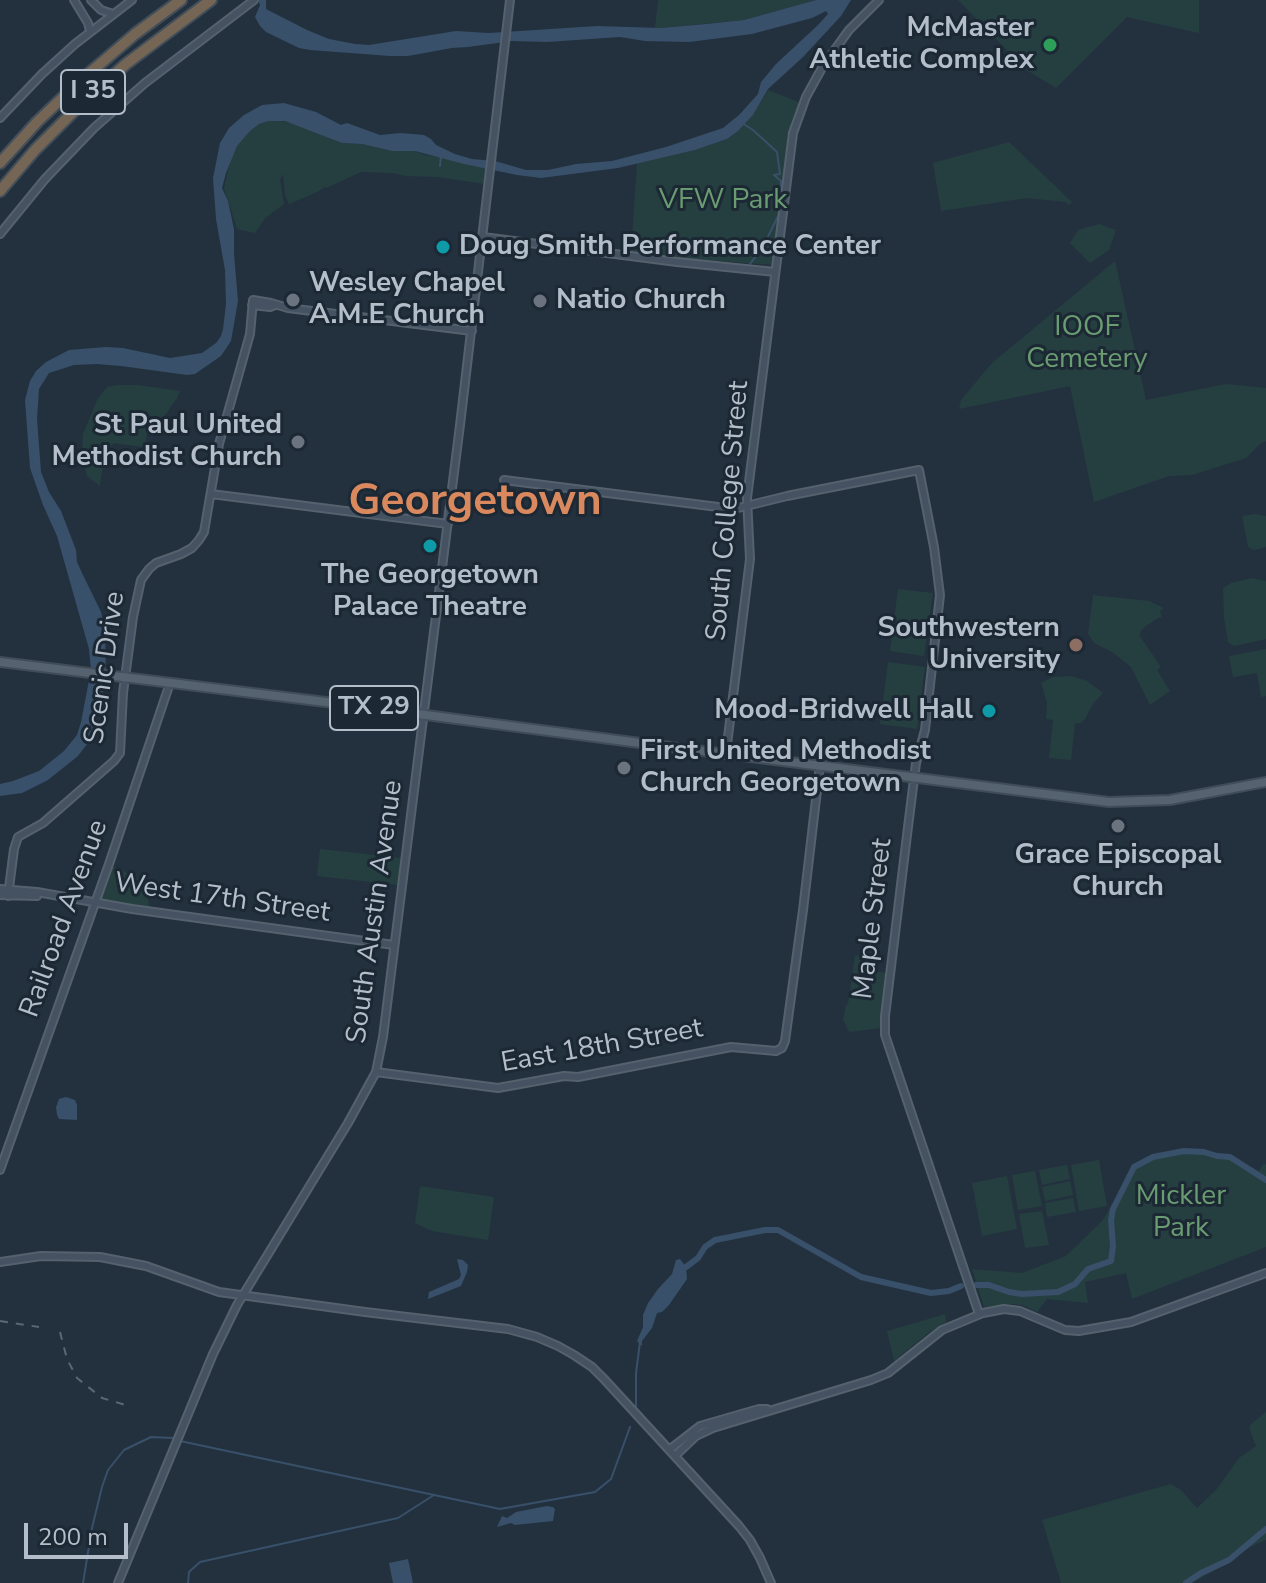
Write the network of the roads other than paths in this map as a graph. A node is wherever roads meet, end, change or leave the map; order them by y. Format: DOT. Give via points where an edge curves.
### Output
graph roads {
  1 [pos="74,0"];
  2 [pos="91,0"];
  3 [pos="132,0"];
  4 [pos="181,0"];
  5 [pos="211,0"];
  6 [pos="254,0"];
  7 [pos="879,0"];
  8 [pos="511,1"];
  9 [pos="113,14"];
  10 [pos="90,31"];
  11 [pos="0,118"];
  12 [pos="0,163"];
  13 [pos="0,191"];
  14 [pos="0,234"];
  15 [pos="483,237"];
  16 [pos="775,272"];
  17 [pos="472,331"];
  18 [pos="504,480"];
  19 [pos="211,494"];
  20 [pos="747,505"];
  21 [pos="448,524"];
  22 [pos="0,662"];
  23 [pos="125,677"];
  24 [pos="170,683"];
  25 [pos="424,714"];
  26 [pos="726,753"];
  27 [pos="820,765"];
  28 [pos="914,778"];
  29 [pos="1266,782"];
  30 [pos="0,889"];
  31 [pos="6,893"];
  32 [pos="94,903"];
  33 [pos="394,945"];
  34 [pos="376,1072"];
  35 [pos="0,1170"];
  36 [pos="0,1262"];
  37 [pos="1266,1273"];
  38 [pos="242,1296"];
  39 [pos="979,1314"];
  40 [pos="672,1453"];
  41 [pos="118,1583"];
  42 [pos="771,1583"];
  1 -- 10 [label="street"];
  2 -- 9 [label="street"];
  3 -- 9 [label="street"];
  4 -- 12 [label="highway, I 35" via="69,90"];
  5 -- 13 [label="highway, I 35" via="82,103"];
  6 -- 14 [label="street" via="87,134"];
  7 -- 16 [label="street, South College Street" via="830,56 798,118"];
  8 -- 15 [label="street, South Austin Avenue"];
  9 -- 10 [label="street"];
  10 -- 11 [label="street"];
  15 -- 16 [label="street"];
  15 -- 17 [label="street, South Austin Avenue"];
  16 -- 20 [label="street, South College Street"];
  17 -- 19 [label="street, Scenic Drive" via="253,303"];
  17 -- 21 [label="street, South Austin Avenue"];
  18 -- 20 [label="street" via="734,509"];
  19 -- 21 [label="street"];
  19 -- 23 [label="street, Scenic Drive" via="199,540 186,552 156,563 142,577"];
  20 -- 26 [label="street, South College Street" via="750,559"];
  20 -- 28 [label="street, Maple Street" via="919,470 940,595 925,730"];
  21 -- 25 [label="street, South Austin Avenue"];
  22 -- 23 [label="main road, TX 29"];
  23 -- 24 [label="main road, TX 29"];
  23 -- 31 [label="street, Scenic Drive" via="118,757 43,823 18,837"];
  24 -- 25 [label="main road, TX 29"];
  24 -- 32 [label="street, Railroad Avenue"];
  25 -- 26 [label="main road, TX 29"];
  25 -- 33 [label="street, South Austin Avenue"];
  26 -- 27 [label="main road, TX 29"];
  27 -- 28 [label="main road, TX 29"];
  27 -- 34 [label="street, East 18th Street" via="782,1048 731,1047 498,1088"];
  28 -- 29 [label="main road, TX 29" via="1123,802 1190,798"];
  28 -- 39 [label="street, Maple Street" via="885,1035"];
  30 -- 31 [label="street"];
  31 -- 32 [label="street, West 17th Street"];
  32 -- 33 [label="street, West 17th Street"];
  32 -- 35 [label="street, Railroad Avenue"];
  33 -- 34 [label="street, South Austin Avenue"];
  34 -- 38 [label="street, South Austin Avenue"];
  36 -- 38 [label="street" via="56,1255 110,1259"];
  37 -- 39 [label="street" via="1131,1322 1079,1331 1014,1309"];
  38 -- 40 [label="street" via="533,1335 592,1367"];
  38 -- 41 [label="street, South Austin Avenue"];
  39 -- 40 [label="street" via="946,1328 888,1373 701,1433"];
  40 -- 42 [label="street" via="750,1540"];
}
